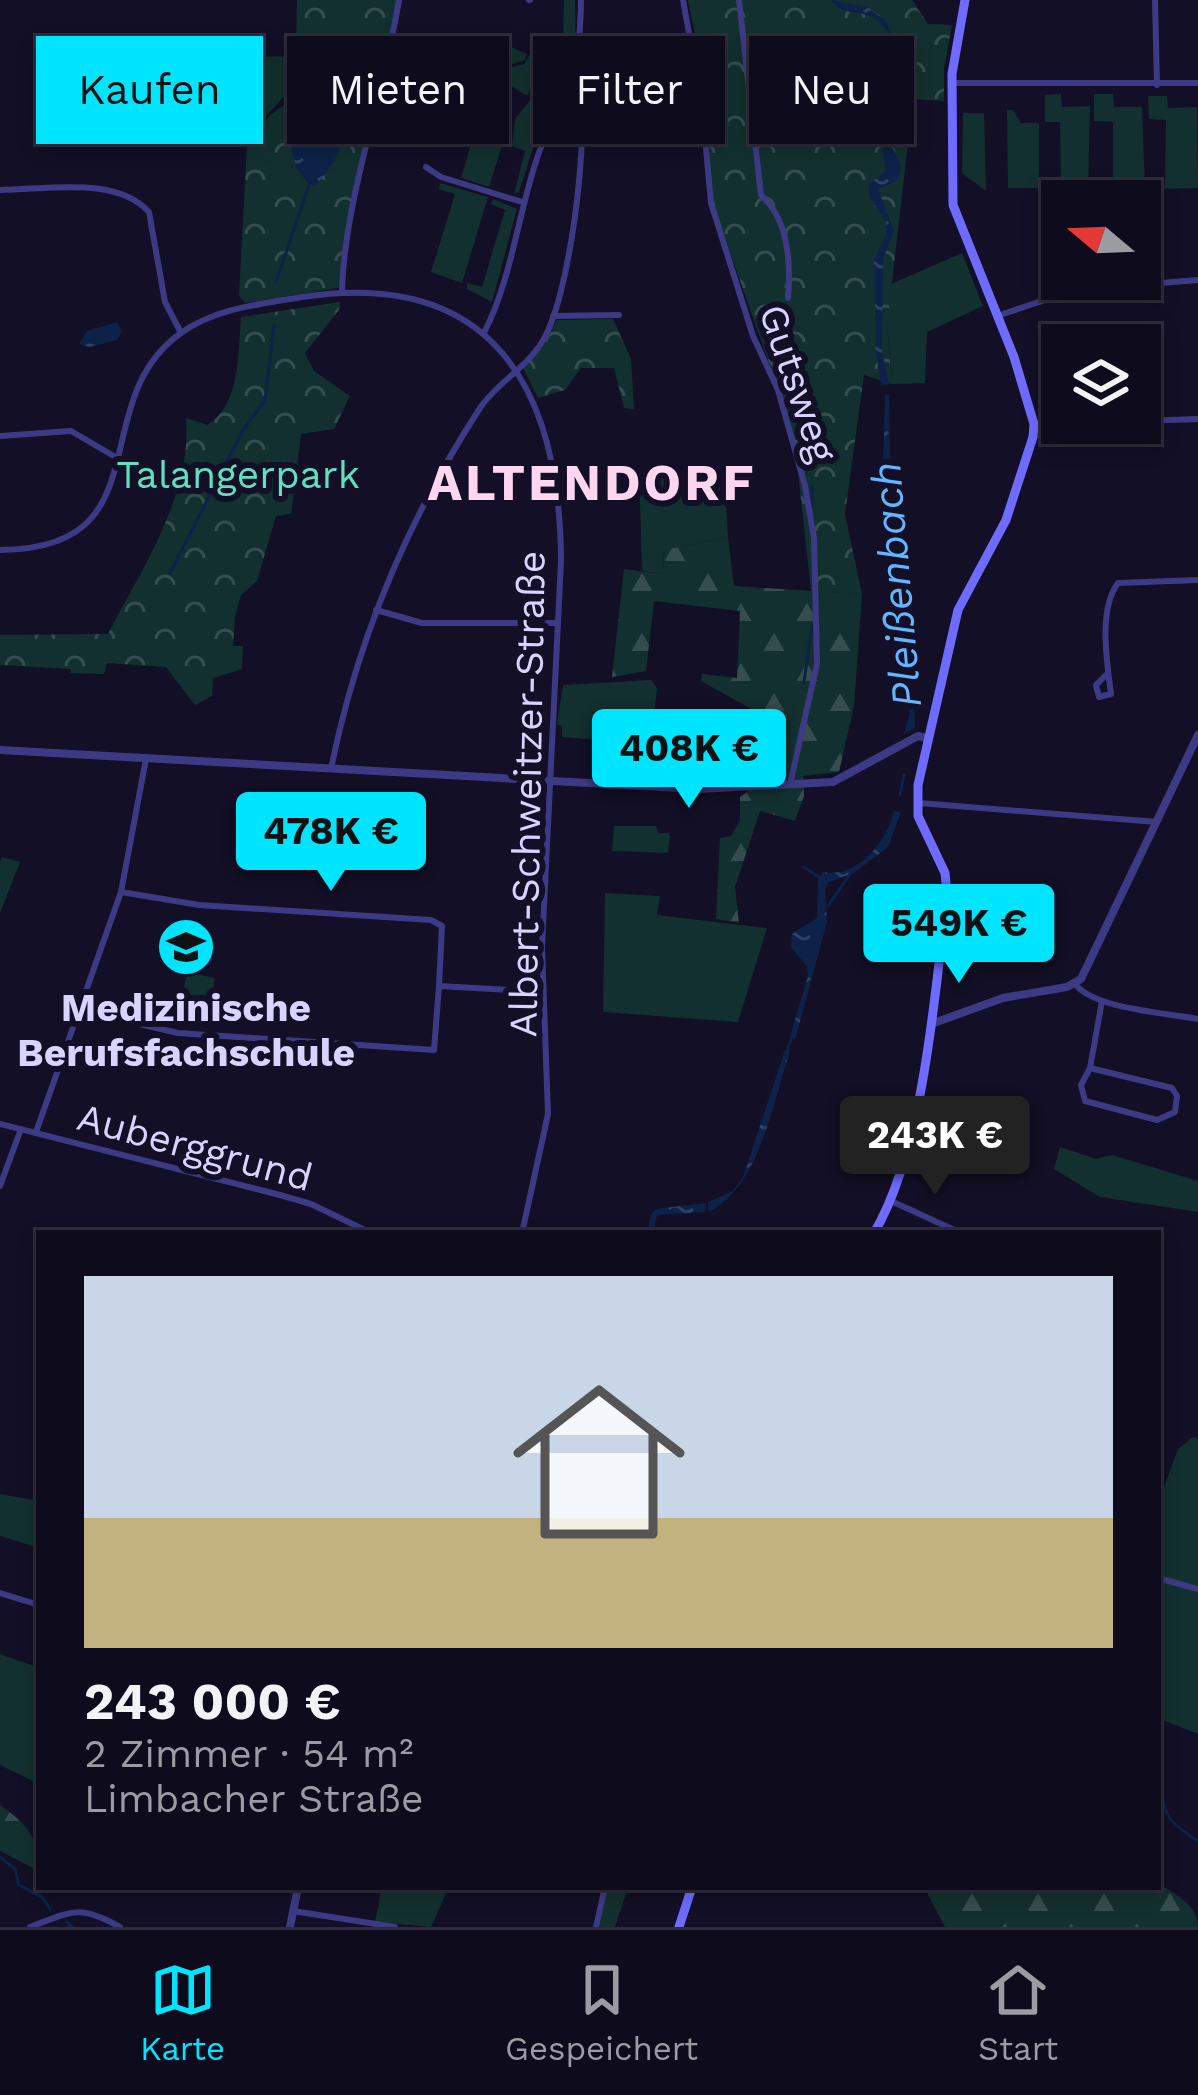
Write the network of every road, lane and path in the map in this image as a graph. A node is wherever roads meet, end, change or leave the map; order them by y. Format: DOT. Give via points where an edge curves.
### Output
graph roads {
  1 [pos="399,0"];
  2 [pos="581,0"];
  3 [pos="682,0"];
  4 [pos="739,0"];
  5 [pos="965,0"];
  6 [pos="1155,0"];
  7 [pos="579,36"];
  8 [pos="952,83"];
  9 [pos="1198,83"];
  10 [pos="1157,85"];
  11 [pos="541,144"];
  12 [pos="579,144"];
  13 [pos="426,167"];
  14 [pos="0,190"];
  15 [pos="522,202"];
  16 [pos="1198,280"];
  17 [pos="1161,283"];
  18 [pos="343,292"];
  19 [pos="788,298"];
  20 [pos="1045,300"];
  21 [pos="619,315"];
  22 [pos="1000,315"];
  23 [pos="553,316"];
  24 [pos="181,333"];
  25 [pos="484,333"];
  26 [pos="516,369"];
  27 [pos="1198,419"];
  28 [pos="1161,420"];
  29 [pos="1034,424"];
  30 [pos="1041,424"];
  31 [pos="0,436"];
  32 [pos="119,459"];
  33 [pos="0,550"];
  34 [pos="1198,580"];
  35 [pos="376,610"];
  36 [pos="558,623"];
  37 [pos="1107,674"];
  38 [pos="1198,735"];
  39 [pos="923,737"];
  40 [pos="0,750"];
  41 [pos="146,759"];
  42 [pos="331,770"];
  43 [pos="551,782"];
  44 [pos="790,785"];
  45 [pos="916,803"];
  46 [pos="1158,822"];
  47 [pos="122,892"];
  48 [pos="1075,984"];
  49 [pos="439,986"];
  50 [pos="543,992"];
  51 [pos="1102,1001"];
  52 [pos="80,1010"];
  53 [pos="1198,1019"];
  54 [pos="931,1024"];
  55 [pos="1090,1068"];
  56 [pos="0,1124"];
  57 [pos="21,1129"];
  58 [pos="36,1132"];
  59 [pos="0,1186"];
  60 [pos="891,1202"];
  61 [pos="365,1230"];
  62 [pos="523,1230"];
  63 [pos="876,1230"];
  64 [pos="954,1230"];
  65 [pos="1161,1579"];
  66 [pos="1198,1589"];
  67 [pos="0,1593"];
  68 [pos="36,1604"];
  69 [pos="298,1890"];
  70 [pos="603,1890"];
  71 [pos="691,1890"];
  72 [pos="298,1912"];
  73 [pos="30,1927"];
  74 [pos="120,1927"];
  75 [pos="290,1927"];
  76 [pos="395,1927"];
  77 [pos="596,1927"];
  78 [pos="679,1927"];
  1 -- 18 [label="street" via="344,252"];
  2 -- 7 [label="street"];
  3 -- 44 [label="street, Gutsweg" via="711,202 778,390 814,538 818,664"];
  4 -- 19 [label="street, Gutsweg" via="760,195 778,211"];
  5 -- 8 [label="main road"];
  6 -- 10 [label="street"];
  8 -- 10 [label="street"];
  8 -- 22 [label="main road" via="953,205"];
  9 -- 10 [label="street"];
  11 -- 15 [label="street"];
  12 -- 23 [label="street" via="577,202"];
  13 -- 15 [label="street"];
  14 -- 24 [label="street" via="104,190 144,206 165,302"];
  15 -- 25 [label="street"];
  16 -- 17 [label="street"];
  18 -- 24 [label="street, Albert-Schweitzer-Straße" via="254,304"];
  18 -- 25 [label="street, Albert-Schweitzer-Straße" via="403,295"];
  20 -- 22 [label="street"];
  21 -- 23 [label="street"];
  22 -- 29 [label="main road"];
  23 -- 26 [label="street" via="543,341"];
  24 -- 32 [label="street, Albert-Schweitzer-Straße" via="140,380"];
  25 -- 26 [label="street, Albert-Schweitzer-Straße"];
  26 -- 35 [label="street" via="447,463"];
  26 -- 36 [label="street, Albert-Schweitzer-Straße" via="533,397 558,500"];
  27 -- 28 [label="street"];
  29 -- 30 [label="street"];
  29 -- 39 [label="main road" via="1006,520 958,610"];
  31 -- 32 [label="street" via="71,431"];
  32 -- 33 [label="street, Albert-Schweitzer-Straße" via="105,498 74,535 43,548"];
  34 -- 37 [label="street" via="1118,583 1108,605"];
  35 -- 36 [label="street" via="422,623"];
  35 -- 42 [label="street"];
  36 -- 43 [label="street, Albert-Schweitzer-Straße"];
  38 -- 46 [label="street"];
  39 -- 44 [label="street" via="833,782"];
  39 -- 45 [label="main road"];
  40 -- 41 [label="street"];
  41 -- 42 [label="street"];
  41 -- 47 [label="street"];
  42 -- 43 [label="street"];
  43 -- 44 [label="street" via="698,790"];
  43 -- 50 [label="street, Albert-Schweitzer-Straße"];
  45 -- 46 [label="street"];
  45 -- 54 [label="main road" via="947,883"];
  46 -- 48 [label="street"];
  47 -- 49 [label="street" via="431,920 442,926"];
  47 -- 52 [label="street"];
  48 -- 51 [label="street"];
  48 -- 54 [label="street"];
  49 -- 50 [label="street"];
  49 -- 52 [label="street" via="434,1050 178,1033"];
  50 -- 62 [label="street, Albert-Schweitzer-Straße" via="548,1114"];
  51 -- 53 [label="street"];
  51 -- 55 [label="street"];
  52 -- 58 [label="street"];
  54 -- 60 [label="main road"];
  55 -- 55 [label="street" via="1081,1094 1092,1106 1157,1120 1174,1112 1172,1088"];
  56 -- 57 [label="street, Auberggrund"];
  57 -- 58 [label="street, Auberggrund"];
  57 -- 59 [label="street"];
  58 -- 61 [label="street, Auberggrund" via="311,1204"];
  60 -- 63 [label="main road"];
  60 -- 64 [label="street"];
  65 -- 66 [label="street"];
  67 -- 68 [label="street"];
  69 -- 72 [label="street"];
  70 -- 77 [label="street"];
  71 -- 78 [label="main road"];
  72 -- 75 [label="street"];
  72 -- 76 [label="street"];
  73 -- 74 [label="street" via="81,1910"];
}
